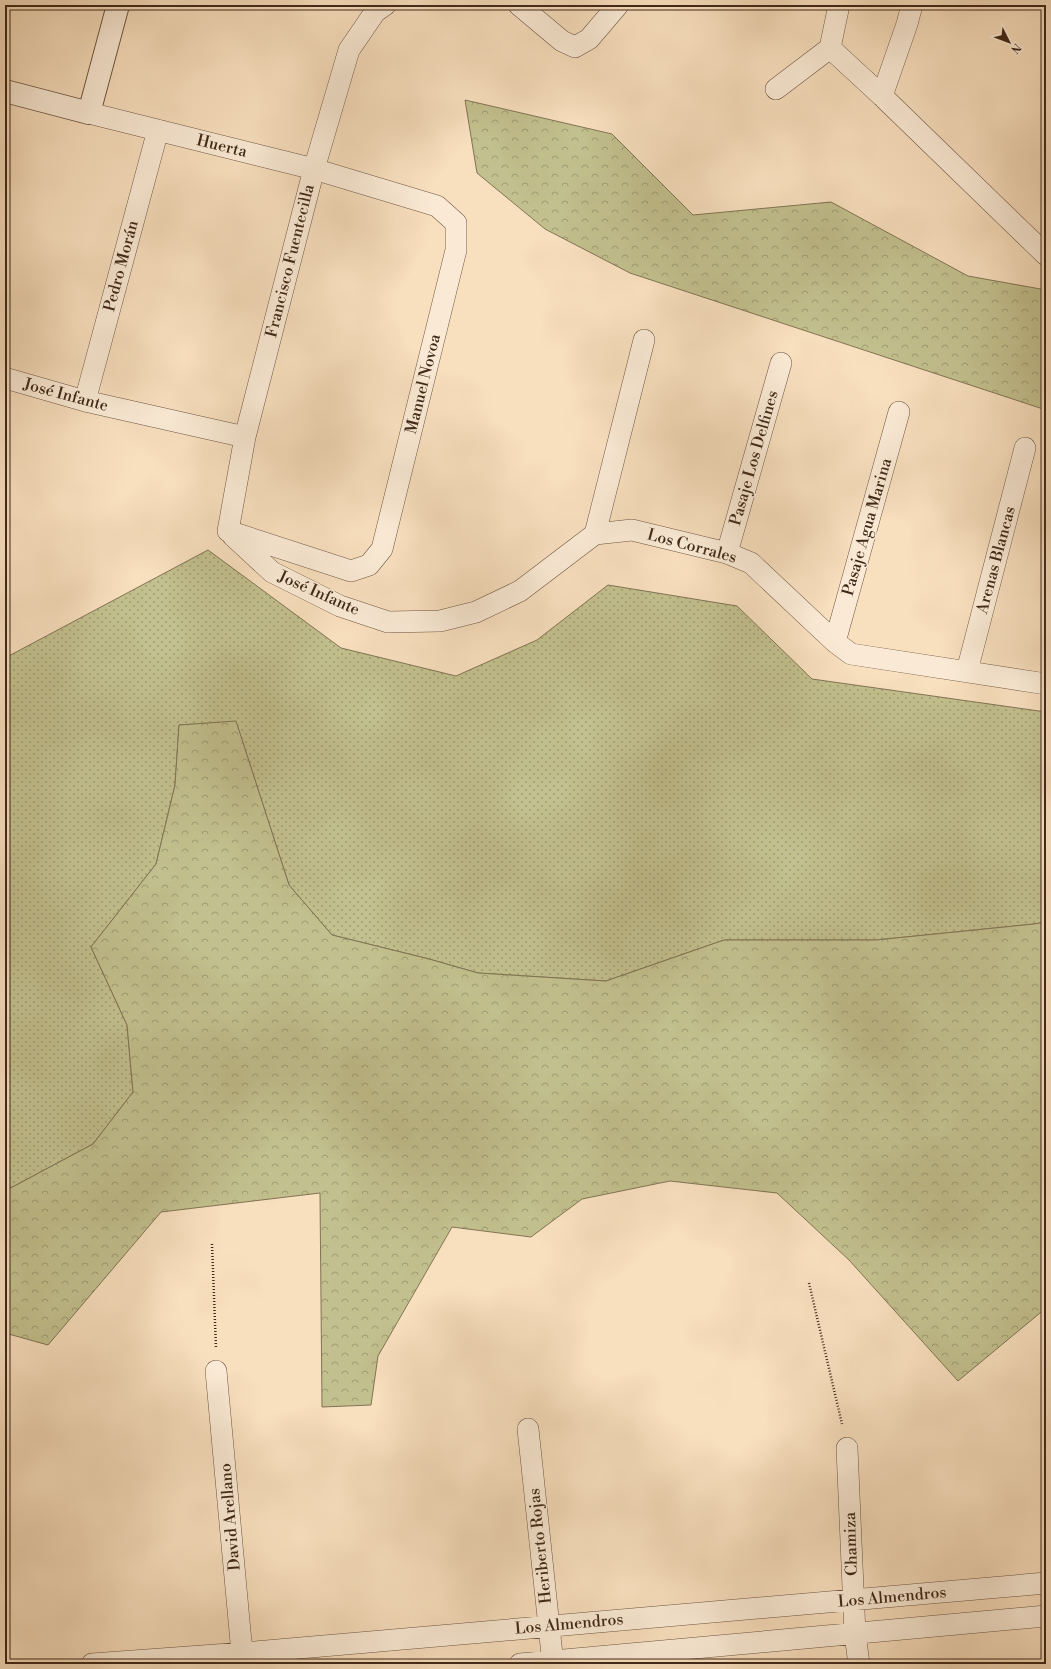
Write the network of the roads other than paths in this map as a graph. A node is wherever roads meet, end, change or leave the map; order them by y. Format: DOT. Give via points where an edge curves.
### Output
graph roads {
  1 [pos="118,5"];
  2 [pos="385,5"];
  3 [pos="519,5"];
  4 [pos="618,5"];
  5 [pos="839,5"];
  6 [pos="912,5"];
  7 [pos="830,48"];
  8 [pos="776,89"];
  9 [pos="5,91"];
  10 [pos="882,96"];
  11 [pos="89,113"];
  12 [pos="158,130"];
  13 [pos="314,169"];
  14 [pos="437,206"];
  15 [pos="1046,255"];
  16 [pos="644,340"];
  17 [pos="781,363"];
  18 [pos="5,378"];
  19 [pos="85,401"];
  20 [pos="899,412"];
  21 [pos="245,437"];
  22 [pos="1025,448"];
  23 [pos="228,531"];
  24 [pos="595,534"];
  25 [pos="728,554"];
  26 [pos="369,565"];
  27 [pos="835,642"];
  28 [pos="967,671"];
  29 [pos="1046,684"];
  30 [pos="216,1371"];
  31 [pos="528,1429"];
  32 [pos="847,1448"];
  33 [pos="1046,1583"];
  34 [pos="854,1600"];
  35 [pos="1046,1616"];
  36 [pos="549,1626"];
  37 [pos="855,1634"];
  38 [pos="243,1658"];
  39 [pos="553,1663"];
  40 [pos="92,1664"];
  41 [pos="520,1664"];
  42 [pos="859,1664"];
  1 -- 11 [label="street"];
  2 -- 13 [label="street, Francisco Fuentecilla" via="375,12 349,50"];
  3 -- 4 [label="street" via="562,41 575,47 589,39"];
  5 -- 7 [label="street"];
  6 -- 10 [label="street"];
  7 -- 8 [label="street"];
  7 -- 10 [label="street"];
  9 -- 11 [label="street, Huerta"];
  10 -- 15 [label="street"];
  11 -- 12 [label="street, Huerta"];
  12 -- 13 [label="street, Huerta"];
  12 -- 19 [label="street, Pedro Morán"];
  13 -- 14 [label="street, Huerta"];
  13 -- 21 [label="street, Francisco Fuentecilla"];
  14 -- 26 [label="street, Manuel Novoa" via="456,223 456,250 382,549"];
  16 -- 24 [label="street"];
  17 -- 25 [label="street, Pasaje Los Delfines"];
  18 -- 19 [label="street, José Infante"];
  19 -- 21 [label="street, José Infante"];
  20 -- 27 [label="street, Pasaje Agua Marina"];
  21 -- 23 [label="street, Francisco Fuentecilla"];
  22 -- 28 [label="street, Arenas Blancas"];
  23 -- 24 [label="street, José Infante" via="272,572 340,606 388,622 440,621 476,612 520,591"];
  23 -- 26 [label="street, José Infante" via="351,571"];
  24 -- 25 [label="street, Los Corrales" via="632,530"];
  25 -- 27 [label="street, Los Corrales" via="751,563"];
  27 -- 28 [label="street, Los Corrales" via="851,654"];
  28 -- 29 [label="street, Los Corrales"];
  30 -- 38 [label="street, David Arellano"];
  31 -- 36 [label="street, Heriberto Rojas"];
  32 -- 34 [label="street, Chamiza"];
  33 -- 34 [label="street, Los Almendros"];
  34 -- 36 [label="street, Los Almendros"];
  34 -- 37 [label="street, Chamiza"];
  35 -- 37 [label="street, Los Almendros"];
  36 -- 38 [label="street, Los Almendros"];
  36 -- 39 [label="street, Heriberto Rojas"];
  37 -- 39 [label="street, Los Almendros"];
  37 -- 42 [label="street, Chamiza"];
  38 -- 40 [label="street, Los Almendros"];
  39 -- 41 [label="street, Los Almendros"];
}
